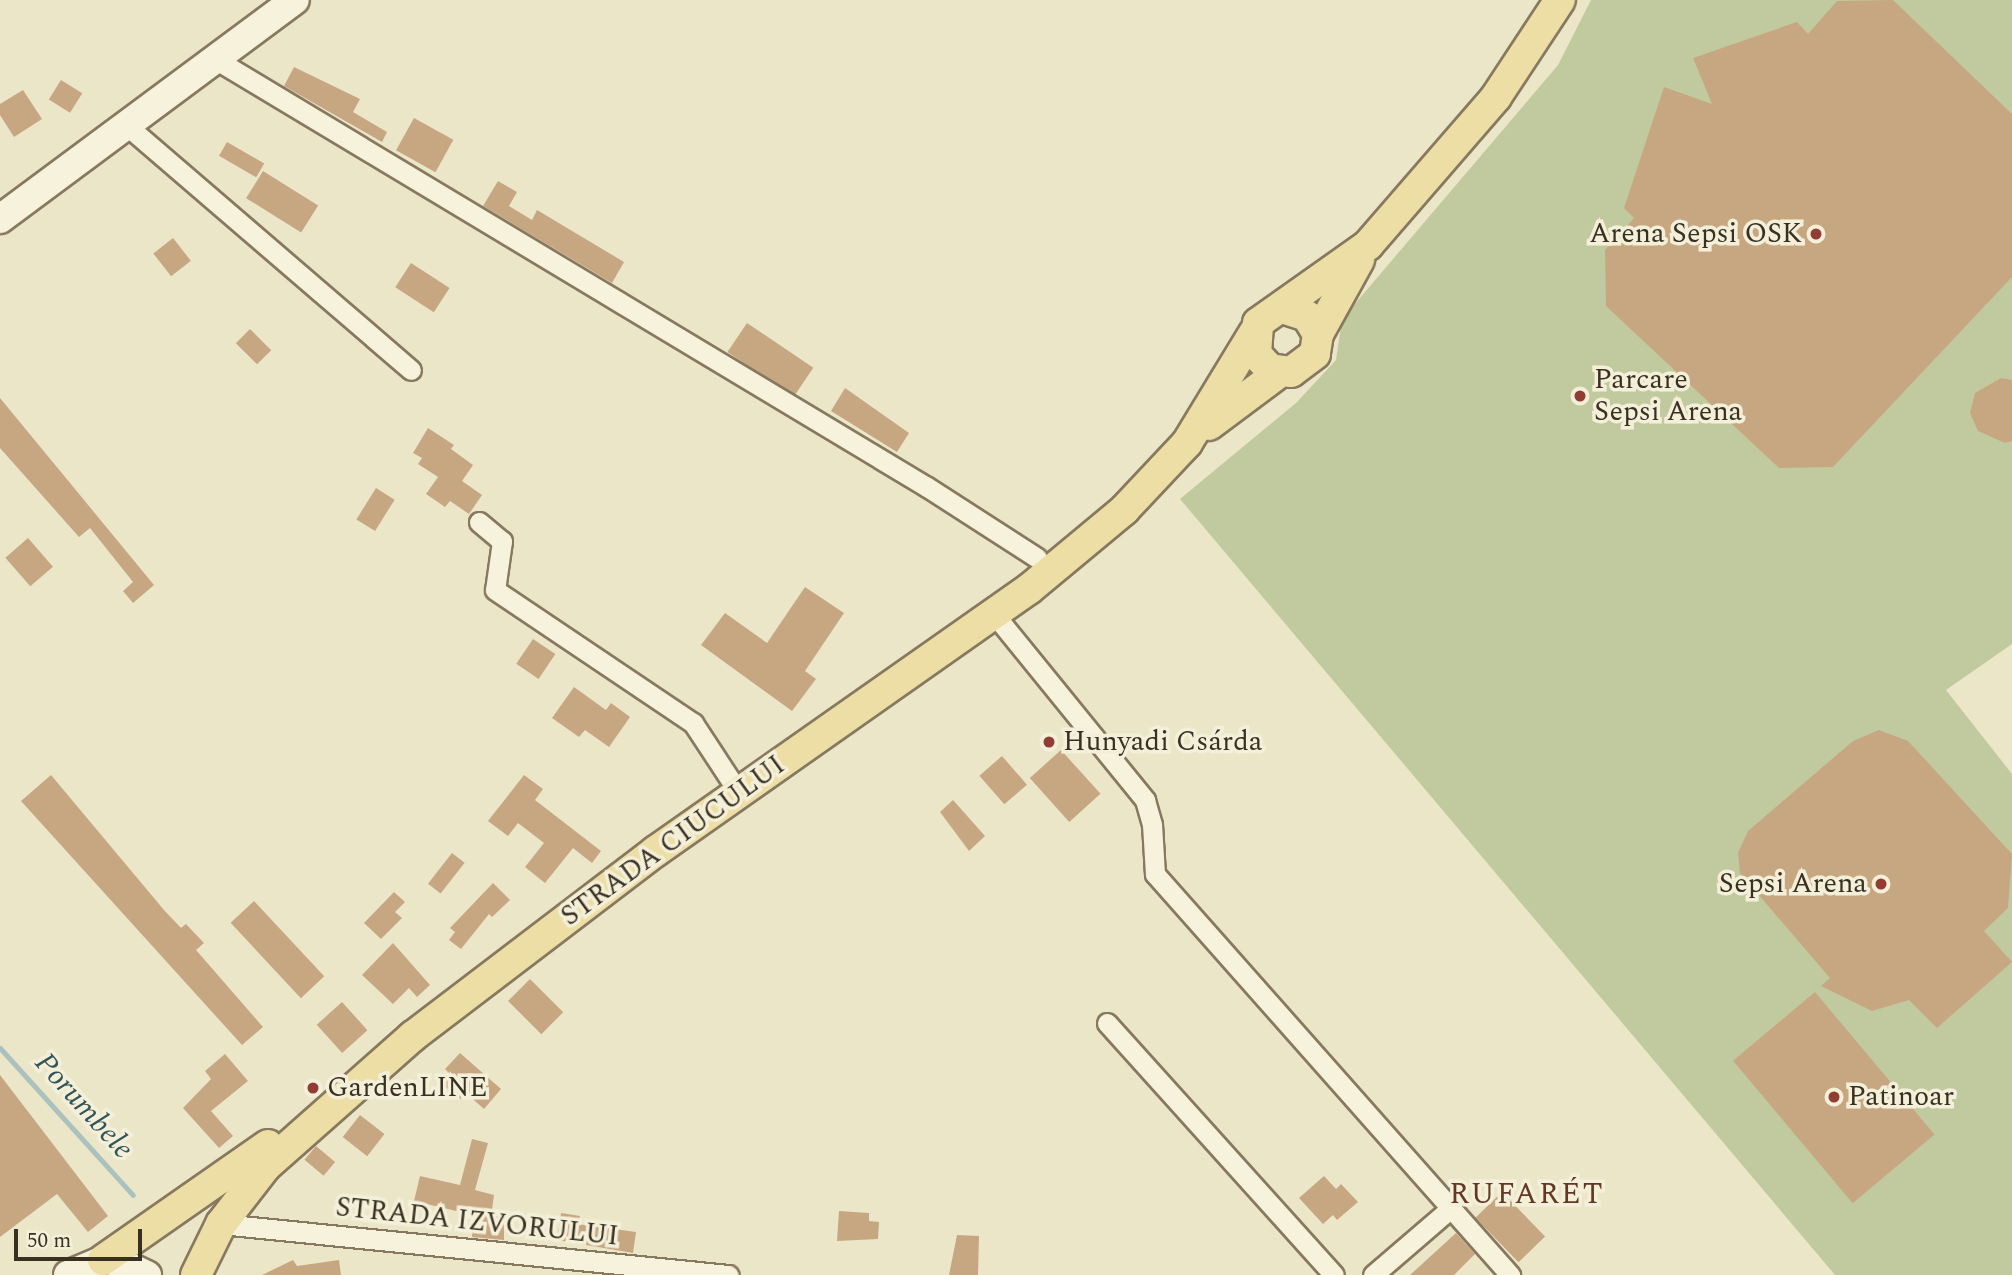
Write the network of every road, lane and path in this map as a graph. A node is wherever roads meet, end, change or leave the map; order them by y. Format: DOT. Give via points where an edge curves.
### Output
graph roads {
  1 [pos="295,0"];
  2 [pos="1560,0"];
  3 [pos="215,59"];
  4 [pos="125,124"];
  5 [pos="0,219"];
  6 [pos="1368,245"];
  7 [pos="1282,308"];
  8 [pos="1254,333"];
  9 [pos="1318,334"];
  10 [pos="411,370"];
  11 [pos="1280,372"];
  12 [pos="1187,443"];
  13 [pos="479,522"];
  14 [pos="1050,560"];
  15 [pos="994,614"];
  16 [pos="739,793"];
  17 [pos="1107,1023"];
  18 [pos="295,1136"];
  19 [pos="1451,1208"];
  20 [pos="221,1224"];
  21 [pos="103,1260"];
  22 [pos="68,1275"];
  23 [pos="147,1275"];
  24 [pos="196,1275"];
  25 [pos="728,1275"];
  26 [pos="1334,1275"];
  27 [pos="1373,1275"];
  28 [pos="1510,1275"];
  1 -- 3 [label="main road"];
  2 -- 6 [label="main road" via="1496,97"];
  3 -- 4 [label="main road"];
  3 -- 14 [label="street"];
  4 -- 5 [label="main road"];
  4 -- 10 [label="street"];
  6 -- 7 [label="main road"];
  6 -- 9 [label="main road"];
  7 -- 8 [label="main road" via="1265,316"];
  7 -- 9 [label="main road" via="1307,316"];
  8 -- 11 [label="main road" via="1256,354"];
  8 -- 12 [label="main road"];
  9 -- 11 [label="main road" via="1309,363"];
  11 -- 12 [label="main road"];
  12 -- 14 [label="main road, STRADA CIUCULUI" via="1124,510"];
  13 -- 16 [label="street" via="502,541 495,590 693,723"];
  14 -- 15 [label="main road, STRADA CIUCULUI"];
  15 -- 16 [label="main road, STRADA CIUCULUI"];
  15 -- 19 [label="street" via="1145,800 1152,824 1155,874"];
  16 -- 18 [label="main road, STRADA CIUCULUI" via="501,965"];
  17 -- 26 [label="street"];
  18 -- 20 [label="main road"];
  18 -- 21 [label="main road" via="268,1145"];
  19 -- 27 [label="street"];
  19 -- 28 [label="street"];
  20 -- 24 [label="main road"];
  20 -- 25 [label="street, STRADA IZVORULUI"];
  21 -- 22 [label="main road"];
  21 -- 23 [label="main road"];
}
